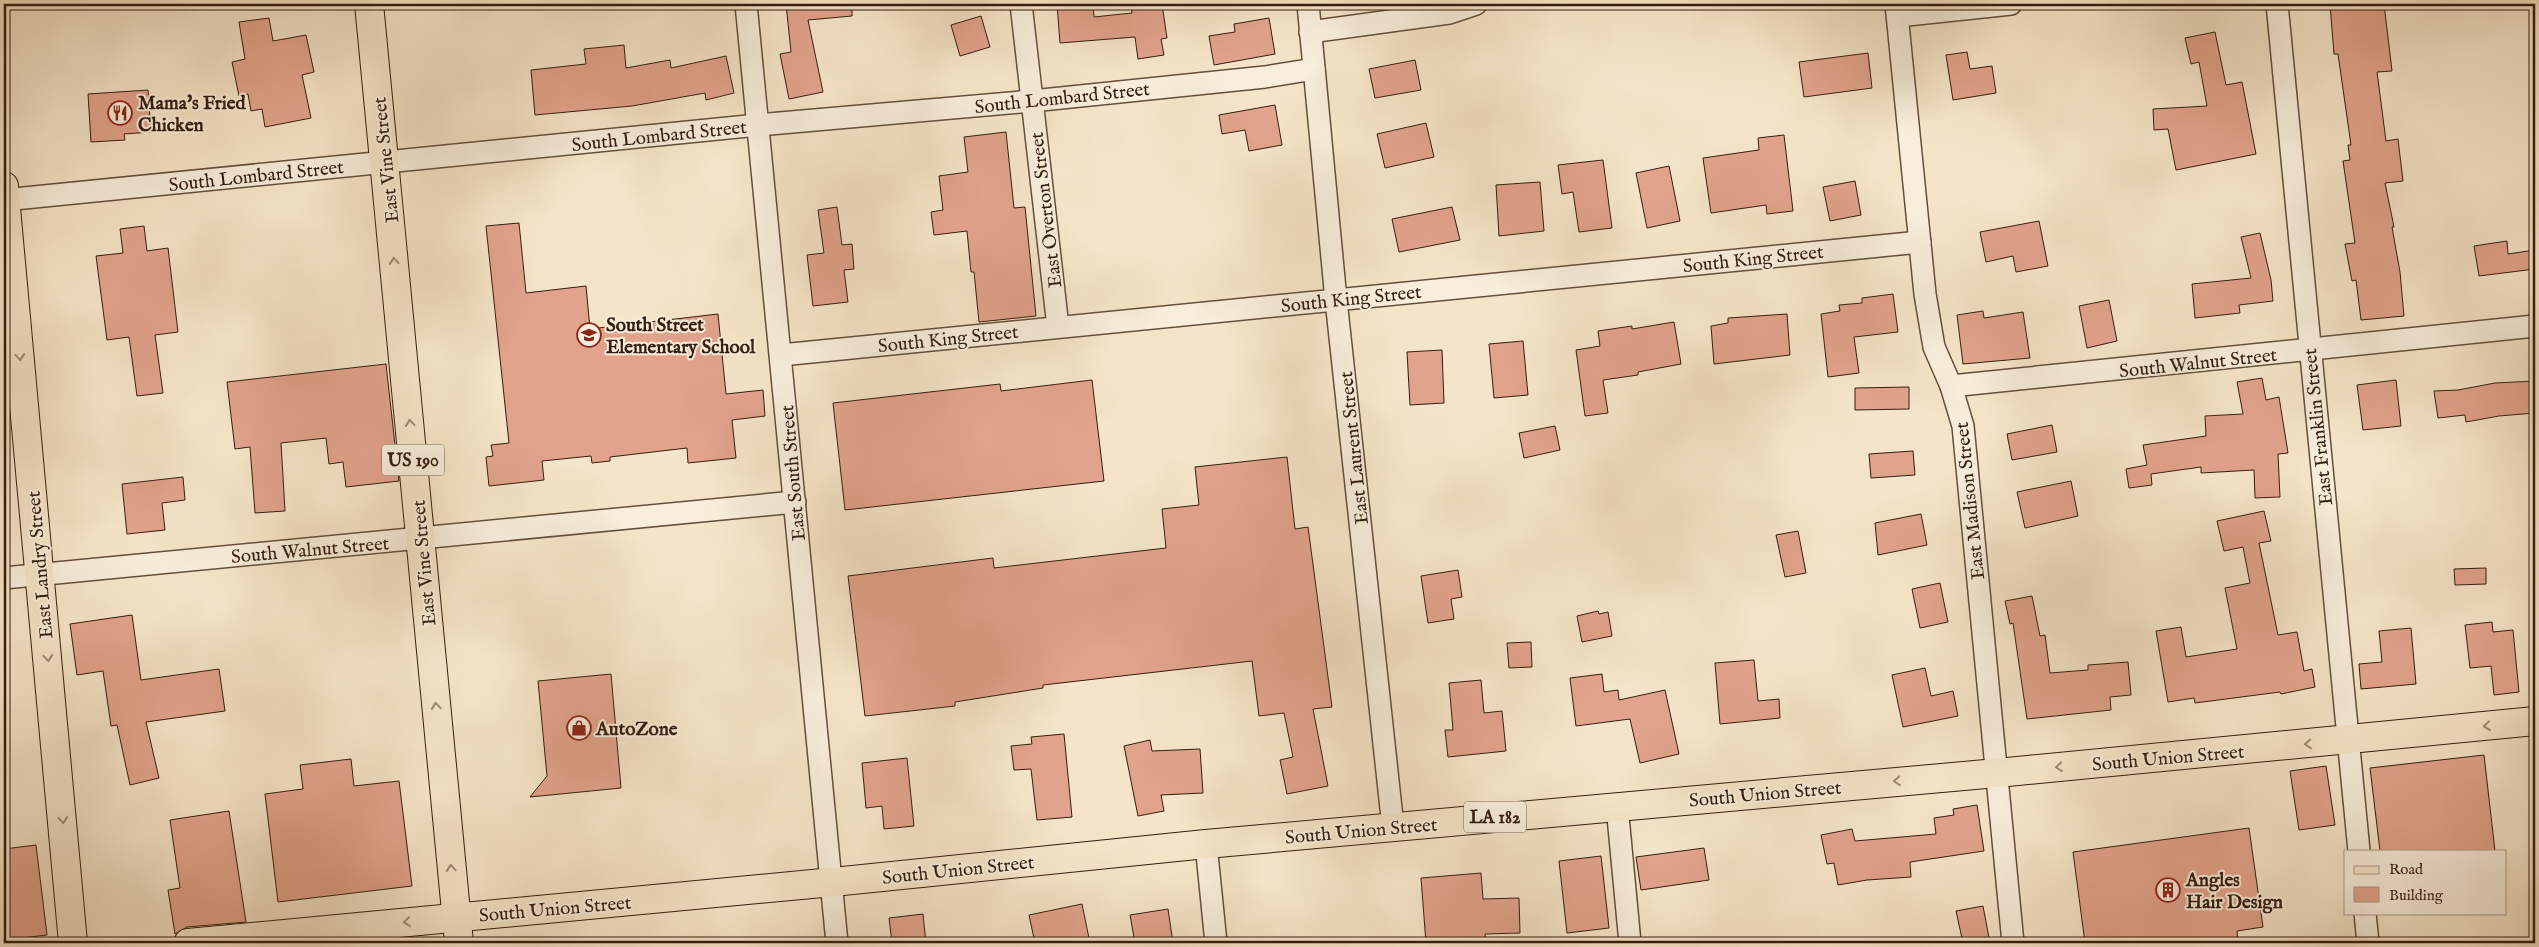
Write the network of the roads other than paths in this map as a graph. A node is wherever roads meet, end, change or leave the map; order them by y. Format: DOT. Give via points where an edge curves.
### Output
graph roads {
  1 [pos="369,4"];
  2 [pos="746,4"];
  3 [pos="1021,4"];
  4 [pos="1308,4"];
  5 [pos="1476,4"];
  6 [pos="2011,4"];
  7 [pos="2277,4"];
  8 [pos="1897,10"];
  9 [pos="1310,32"];
  10 [pos="1314,69"];
  11 [pos="1032,101"];
  12 [pos="758,125"];
  13 [pos="385,162"];
  14 [pos="4,195"];
  15 [pos="1920,242"];
  16 [pos="1336,300"];
  17 [pos="2535,326"];
  18 [pos="1058,327"];
  19 [pos="2309,351"];
  20 [pos="781,355"];
  21 [pos="1950,386"];
  22 [pos="795,502"];
  23 [pos="420,538"];
  24 [pos="40,574"];
  25 [pos="4,578"];
  26 [pos="2535,721"];
  27 [pos="2348,740"];
  28 [pos="1996,773"];
  29 [pos="1617,806"];
  30 [pos="1393,827"];
  31 [pos="1206,844"];
  32 [pos="2359,850"];
  33 [pos="833,882"];
  34 [pos="2365,914"];
  35 [pos="457,930"];
  36 [pos="73,943"];
  37 [pos="188,943"];
  38 [pos="837,943"];
  39 [pos="1216,943"];
  40 [pos="1630,943"];
  41 [pos="2013,943"];
  42 [pos="2368,943"];
  1 -- 13 [label="main road, East Vine Street / US 190"];
  2 -- 12 [label="street, East South Street"];
  3 -- 11 [label="street, East Overton Street"];
  4 -- 9 [label="street"];
  5 -- 9 [label="street" via="1449,13"];
  6 -- 8 [label="street"];
  7 -- 19 [label="street, East Franklin Street"];
  8 -- 15 [label="street, East Madison Street"];
  9 -- 10 [label="street, East Laurent Street"];
  10 -- 11 [label="street, South Lombard Street"];
  10 -- 16 [label="street, East Laurent Street"];
  11 -- 12 [label="street, South Lombard Street"];
  11 -- 18 [label="street, East Overton Street"];
  12 -- 13 [label="street, South Lombard Street"];
  12 -- 20 [label="street, East South Street"];
  13 -- 14 [label="street, South Lombard Street"];
  23 -- 13 [label="main road, East Vine Street / US 190, one-way"];
  14 -- 24 [label="main road, East Landry Street, one-way"];
  15 -- 16 [label="street, South King Street"];
  15 -- 21 [label="street, East Madison Street" via="1934,347"];
  16 -- 18 [label="street, South King Street"];
  16 -- 30 [label="street, East Laurent Street"];
  17 -- 19 [label="street, South Walnut Street"];
  18 -- 20 [label="street, South King Street"];
  19 -- 21 [label="street, South Walnut Street"];
  19 -- 27 [label="street, East Franklin Street"];
  20 -- 22 [label="street, East South Street"];
  21 -- 28 [label="street, East Madison Street" via="1963,426"];
  22 -- 23 [label="street, South Walnut Street"];
  22 -- 33 [label="street, East South Street"];
  23 -- 24 [label="street, South Walnut Street"];
  35 -- 23 [label="main road, East Vine Street / US 190, one-way"];
  24 -- 25 [label="street, South Walnut Street"];
  24 -- 36 [label="main road, East Landry Street, one-way"];
  26 -- 27 [label="main road, South Union Street / LA 182, one-way"];
  27 -- 28 [label="main road, South Union Street / LA 182, one-way"];
  27 -- 32 [label="street, East Franklin Street"];
  28 -- 29 [label="main road, South Union Street / LA 182, one-way"];
  28 -- 41 [label="street, East Madison Street"];
  29 -- 30 [label="main road, South Union Street / LA 182"];
  29 -- 40 [label="street"];
  30 -- 31 [label="main road, South Union Street / LA 182"];
  31 -- 33 [label="main road, South Union Street / LA 182"];
  31 -- 39 [label="street"];
  33 -- 35 [label="main road, South Union Street / LA 182"];
  33 -- 38 [label="street, East South Street"];
  34 -- 42 [label="street"];
  35 -- 37 [label="main road, South Union Street / LA 182, one-way"];
}
